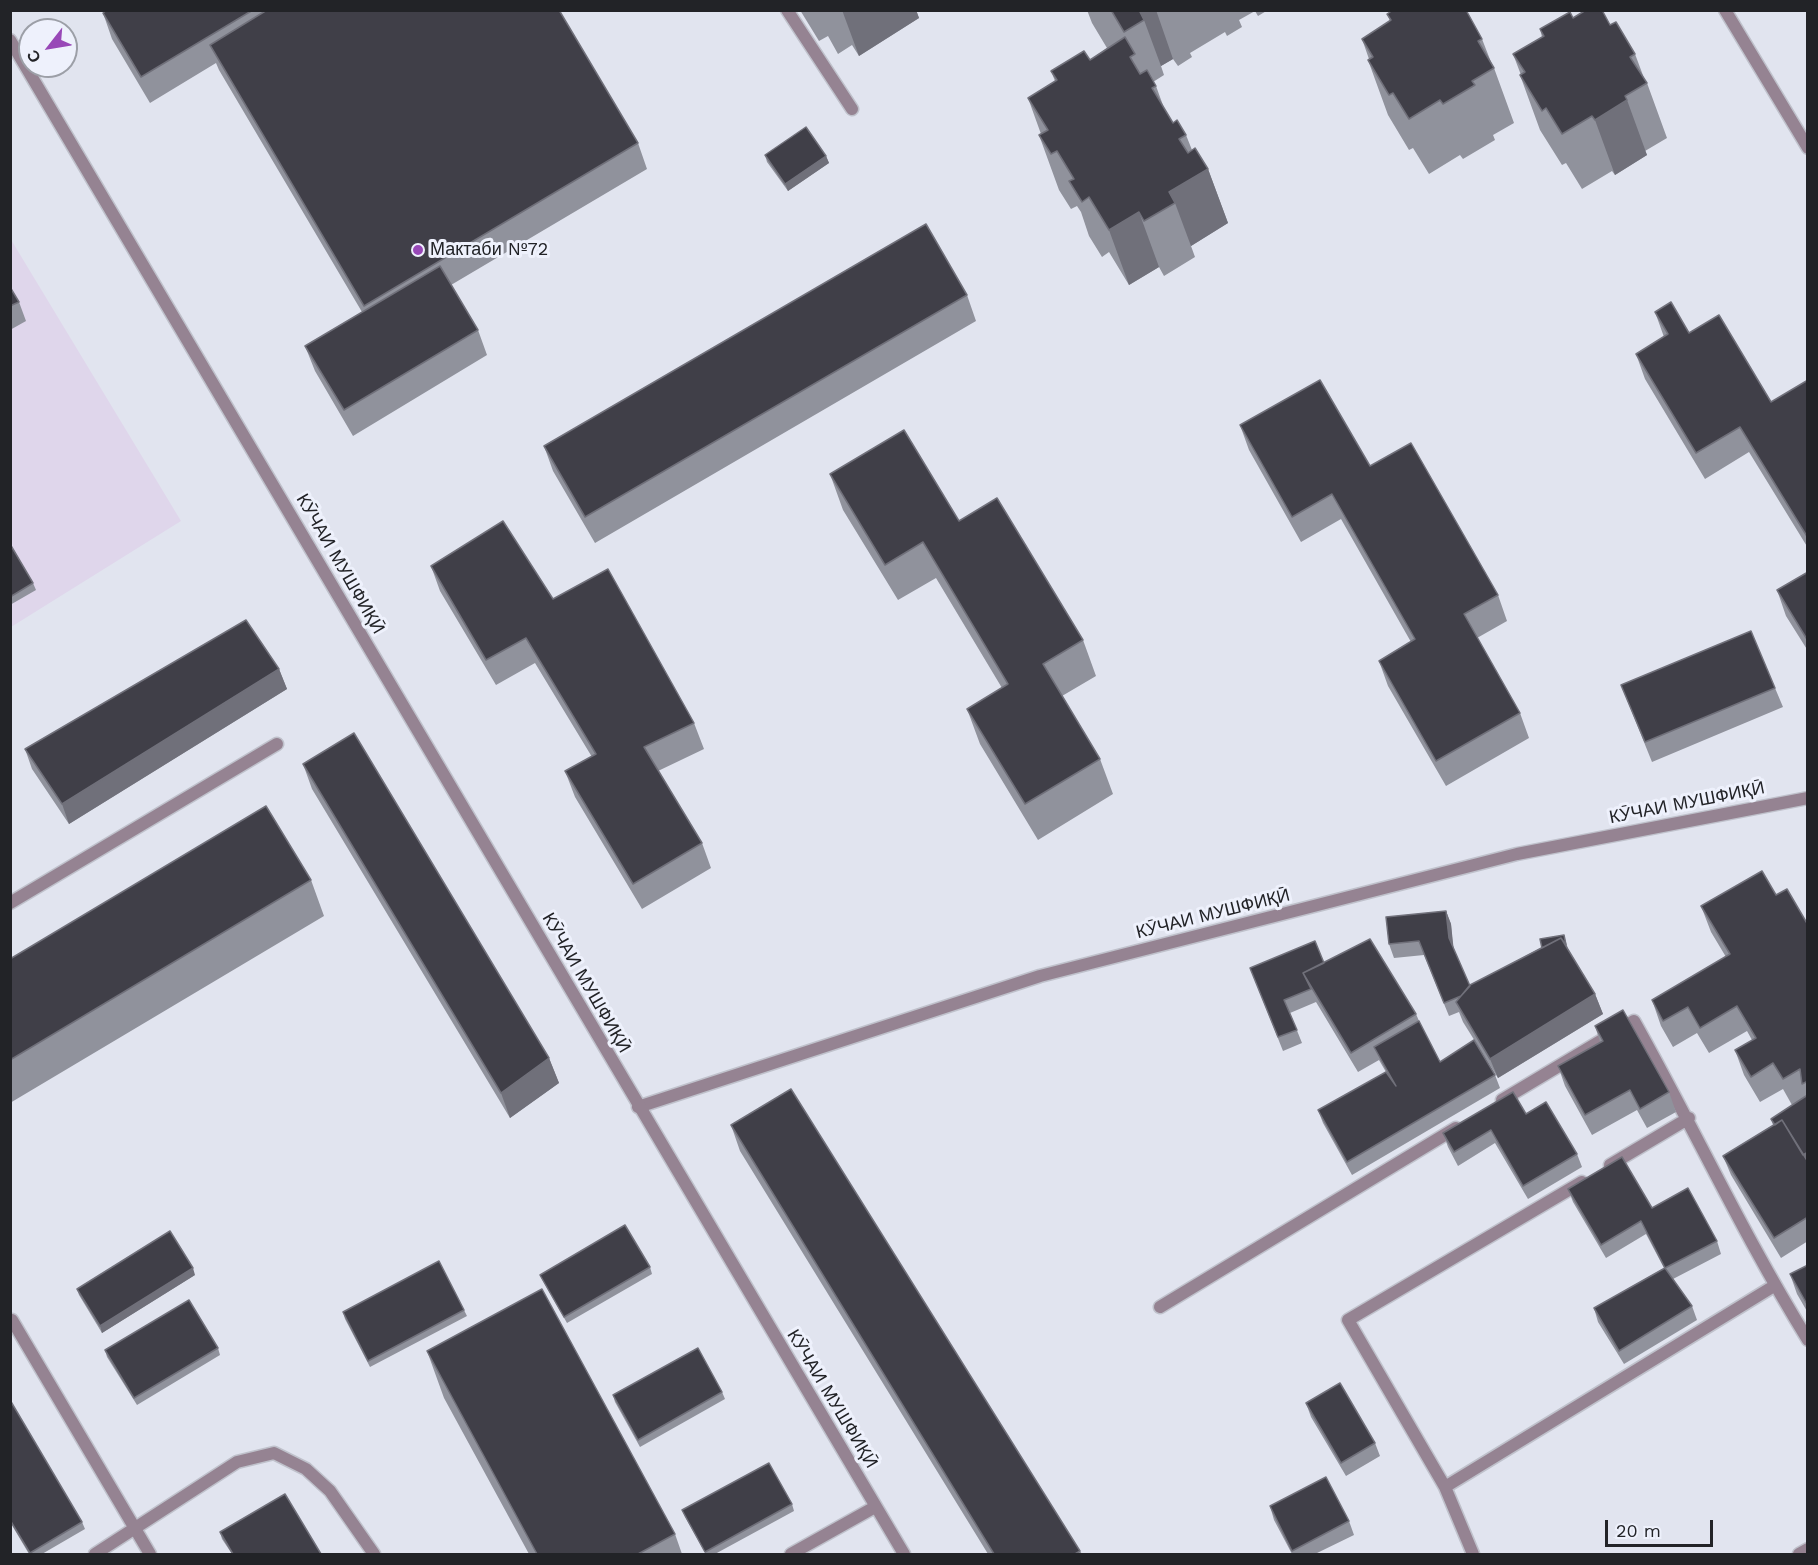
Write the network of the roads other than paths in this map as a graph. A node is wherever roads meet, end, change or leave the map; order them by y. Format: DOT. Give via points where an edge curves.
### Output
graph roads {
  1 [pos="787,10"];
  2 [pos="1725,10"];
  3 [pos="10,40"];
  4 [pos="852,109"];
  5 [pos="1808,148"];
  6 [pos="277,744"];
  7 [pos="1808,798"];
  8 [pos="10,903"];
  9 [pos="1493,1106"];
  10 [pos="638,1107"];
  11 [pos="1689,1118"];
  12 [pos="1462,1124"];
  13 [pos="1774,1286"];
  14 [pos="1160,1307"];
  15 [pos="12,1320"];
  16 [pos="1808,1340"];
  17 [pos="1445,1487"];
  18 [pos="875,1507"];
  19 [pos="134,1529"];
  20 [pos="1808,1550"];
  21 [pos="95,1554"];
  22 [pos="150,1554"];
  23 [pos="374,1554"];
  24 [pos="791,1554"];
  25 [pos="904,1554"];
  26 [pos="1473,1554"];
  27 [pos="1799,1554"];
  1 -- 4 [label="street"];
  2 -- 5 [label="street"];
  3 -- 10 [label="street, КӮЧАИ МУШФИҚӢ"];
  6 -- 8 [label="street"];
  7 -- 10 [label="street, КӮЧАИ МУШФИҚӢ" via="1517,854 1040,976"];
  9 -- 11 [label="street" via="1634,1021"];
  10 -- 18 [label="street, КӮЧАИ МУШФИҚӢ"];
  11 -- 13 [label="street"];
  11 -- 17 [label="street" via="1348,1320"];
  12 -- 14 [label="street"];
  13 -- 16 [label="street"];
  13 -- 17 [label="street"];
  15 -- 19 [label="street"];
  17 -- 26 [label="street"];
  18 -- 24 [label="street"];
  18 -- 25 [label="street, КӮЧАИ МУШФИҚӢ"];
  19 -- 21 [label="street"];
  19 -- 22 [label="street"];
  19 -- 23 [label="street" via="237,1462 274,1453 306,1469 330,1491"];
  20 -- 27 [label="street"];
}
